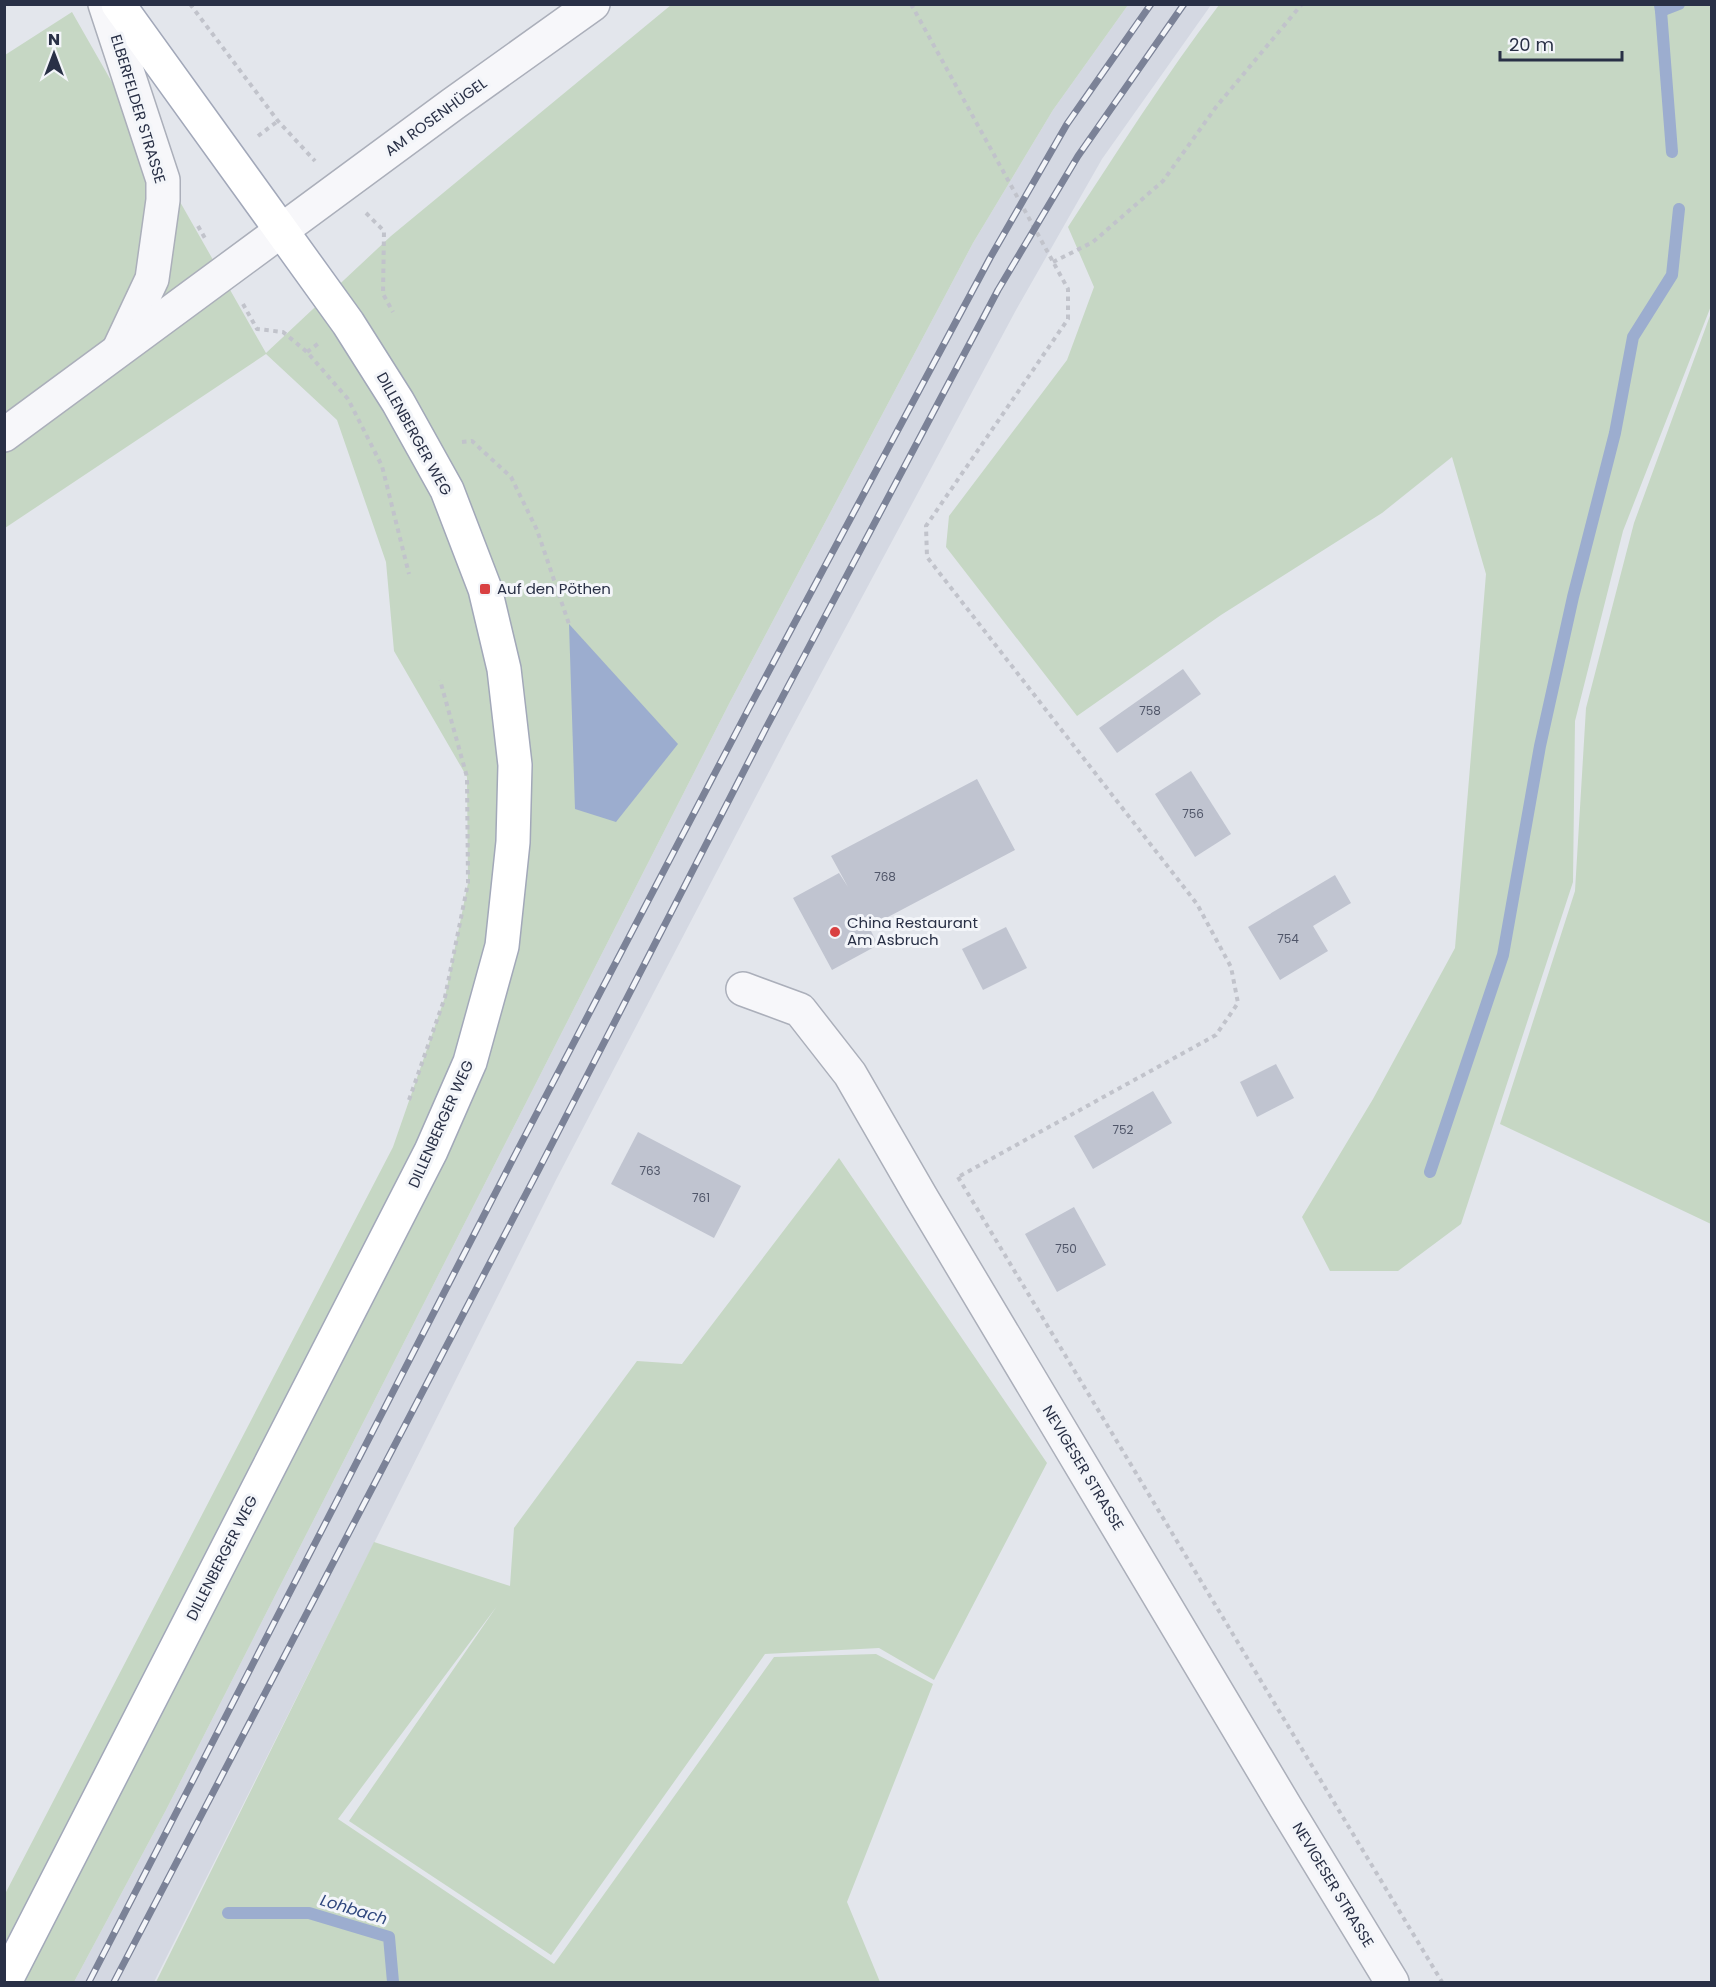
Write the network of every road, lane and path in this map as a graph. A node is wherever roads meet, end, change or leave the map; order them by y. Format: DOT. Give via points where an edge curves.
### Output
graph roads {
  1 [pos="105,4"];
  2 [pos="118,4"];
  3 [pos="190,4"];
  4 [pos="593,4"];
  5 [pos="911,4"];
  6 [pos="1302,4"];
  7 [pos="340,188"];
  8 [pos="281,231"];
  9 [pos="1053,262"];
  10 [pos="393,312"];
  11 [pos="118,351"];
  12 [pos="307,352"];
  13 [pos="4,435"];
  14 [pos="422,445"];
  15 [pos="410,574"];
  16 [pos="569,624"];
  17 [pos="440,680"];
  18 [pos="743,989"];
  19 [pos="408,1104"];
  20 [pos="960,1176"];
  21 [pos="921,1197"];
  22 [pos="5,1983"];
  23 [pos="1392,1983"];
  24 [pos="1442,1983"];
  1 -- 11 [label="street, ELBERFELDER STRASSE" via="163,180 152,279"];
  2 -- 8 [label="main road, ELBERFELDER STRASSE"];
  3 -- 7 [label="path" via="278,121"];
  4 -- 7 [label="street, AM ROSENHÜGEL"];
  5 -- 9 [label="path"];
  6 -- 9 [label="path" via="1216,107 1163,182 1093,242"];
  7 -- 8 [label="street, AM ROSENHÜGEL"];
  7 -- 10 [label="path" via="384,231 383,294"];
  8 -- 11 [label="street"];
  8 -- 14 [label="main road, DILLENBERGER WEG" via="348,322"];
  9 -- 20 [label="path" via="1068,290 1068,319 926,526 927,557 1197,904 1231,967 1238,1003 1215,1035"];
  11 -- 13 [label="street"];
  12 -- 15 [label="path" via="348,399 382,466"];
  14 -- 16 [label="path" via="472,441 512,477 537,530"];
  14 -- 22 [label="main road, DILLENBERGER WEG" via="447,490 485,589 504,669 515,765 513,842 502,946 470,1062 431,1151"];
  17 -- 19 [label="path" via="467,777 468,883 446,997"];
  18 -- 21 [label="street, NEVIGESER STRASSE" via="800,1010 850,1074"];
  20 -- 21 [label="path"];
  20 -- 24 [label="path"];
  21 -- 23 [label="street, NEVIGESER STRASSE"];
}
